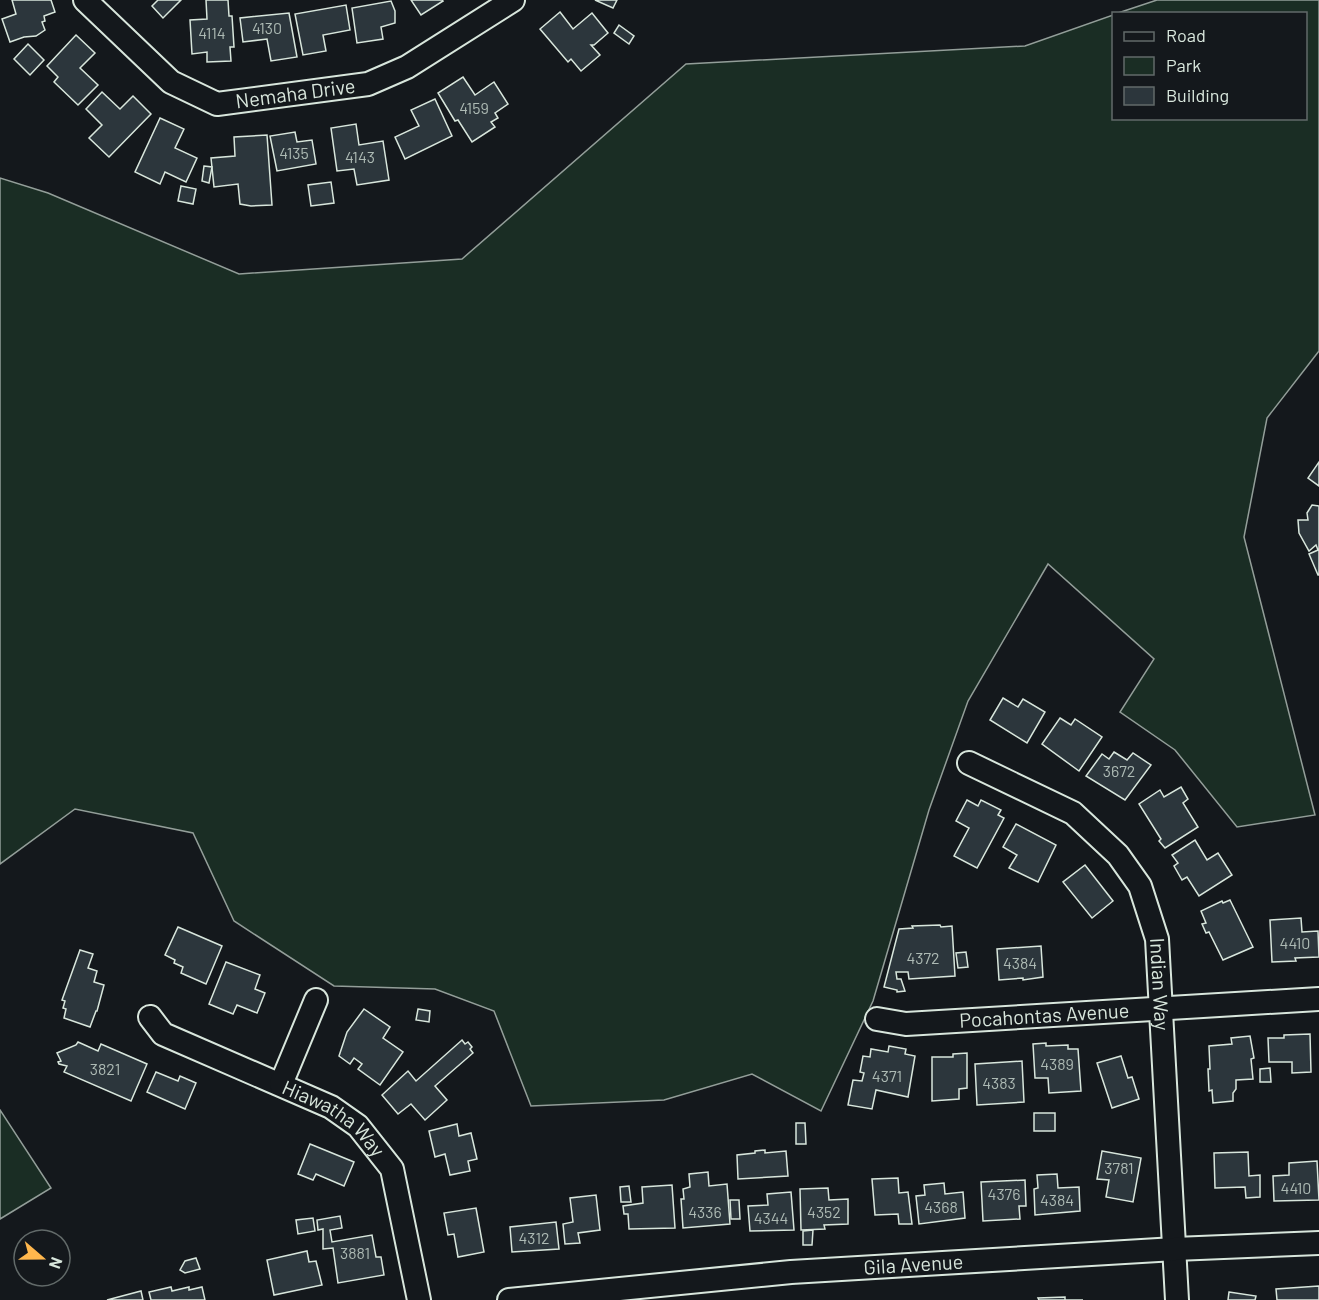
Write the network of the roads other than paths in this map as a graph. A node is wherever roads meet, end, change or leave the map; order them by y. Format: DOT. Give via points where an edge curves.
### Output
graph roads {
  1 [pos="513,0"];
  2 [pos="87,3"];
  3 [pos="969,763"];
  4 [pos="1319,999"];
  5 [pos="316,1000"];
  6 [pos="1161,1009"];
  7 [pos="150,1017"];
  8 [pos="877,1019"];
  9 [pos="281,1084"];
  10 [pos="1319,1243"];
  11 [pos="1175,1249"];
  12 [pos="419,1300"];
  13 [pos="509,1300"];
  14 [pos="1177,1300"];
  1 -- 2 [label="street, Nemaha Drive" via="407,67 368,84 218,104 171,82"];
  3 -- 6 [label="street, Indian Way" via="1073,813 1118,855 1140,886 1157,939"];
  4 -- 6 [label="street, Pocahontas Avenue"];
  5 -- 9 [label="street"];
  6 -- 8 [label="street, Pocahontas Avenue" via="906,1024"];
  6 -- 11 [label="street, Indian Way"];
  7 -- 9 [label="street, Hiawatha Way" via="163,1034"];
  9 -- 12 [label="street, Hiawatha Way" via="331,1107 358,1126 392,1169"];
  10 -- 11 [label="street, Gila Avenue"];
  11 -- 13 [label="street, Gila Avenue" via="790,1272"];
  11 -- 14 [label="street, Indian Way"];
}
